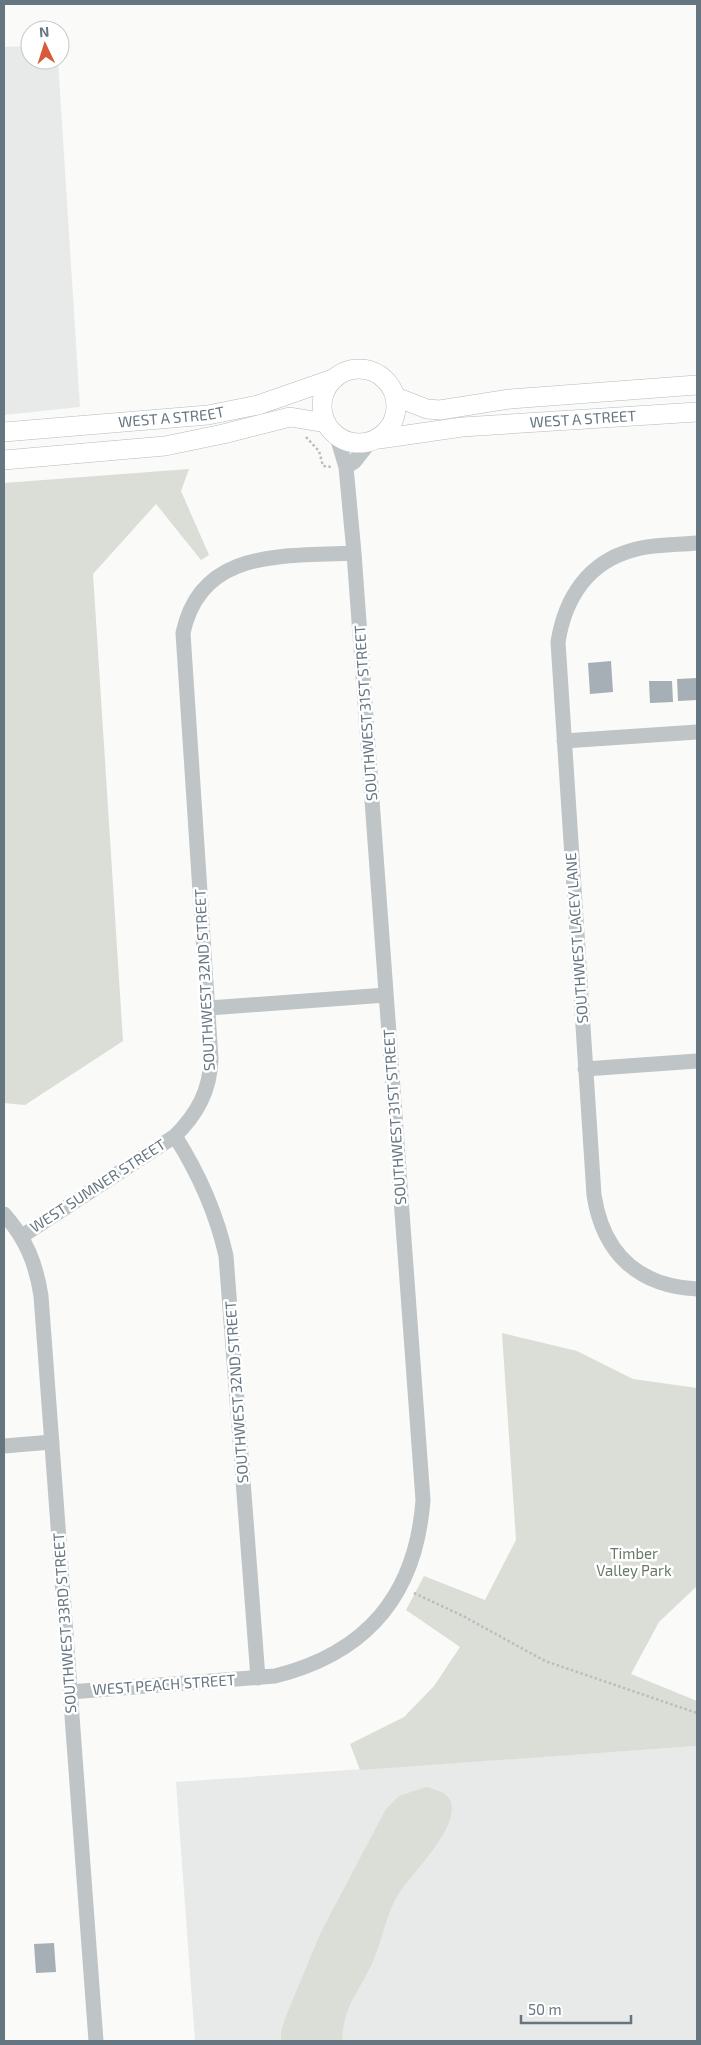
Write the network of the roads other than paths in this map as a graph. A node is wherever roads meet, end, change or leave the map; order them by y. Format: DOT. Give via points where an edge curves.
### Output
graph roads {
  1 [pos="333,379"];
  2 [pos="697,385"];
  3 [pos="396,397"];
  4 [pos="697,412"];
  5 [pos="331,430"];
  6 [pos="4,432"];
  7 [pos="374,441"];
  8 [pos="4,460"];
  9 [pos="346,467"];
  10 [pos="697,543"];
  11 [pos="354,552"];
  12 [pos="697,732"];
  13 [pos="564,741"];
  14 [pos="386,995"];
  15 [pos="209,1008"];
  16 [pos="697,1061"];
  17 [pos="585,1069"];
  18 [pos="175,1136"];
  19 [pos="4,1214"];
  20 [pos="22,1236"];
  21 [pos="697,1289"];
  22 [pos="52,1442"];
  23 [pos="4,1446"];
  24 [pos="258,1678"];
  25 [pos="70,1692"];
  26 [pos="96,2041"];
  1 -- 3 [label="main road" via="350,370 370,370 391,385"];
  1 -- 5 [label="main road" via="322,400 322,412"];
  1 -- 6 [label="main road, WEST A STREET" via="258,404 208,415"];
  2 -- 3 [label="main road, WEST A STREET" via="510,399 440,410 427,409"];
  3 -- 7 [label="main road" via="394,421 388,431"];
  4 -- 7 [label="main road, WEST A STREET" via="462,427"];
  5 -- 7 [label="main road" via="347,442"];
  5 -- 8 [label="main road, WEST A STREET" via="290,417 165,446"];
  5 -- 9 [label="street, SOUTHWEST 31ST STREET"];
  7 -- 9 [label="street"];
  9 -- 11 [label="street, SOUTHWEST 31ST STREET"];
  10 -- 13 [label="street, SOUTHWEST LACEY LANE" via="634,549 598,567 579,586 568,603 558,642"];
  11 -- 14 [label="street, SOUTHWEST 31ST STREET"];
  11 -- 15 [label="street, SOUTHWEST 32ND STREET" via="254,560 221,573 197,595 186,620 183,633"];
  12 -- 13 [label="street"];
  13 -- 17 [label="street, SOUTHWEST LACEY LANE"];
  14 -- 15 [label="street"];
  14 -- 24 [label="street, SOUTHWEST 31ST STREET" via="423,1500 421,1526 408,1571 396,1595 364,1633 325,1659 301,1669"];
  15 -- 18 [label="street, SOUTHWEST 32ND STREET" via="210,1078 197,1110"];
  16 -- 17 [label="street"];
  17 -- 21 [label="street, SOUTHWEST LACEY LANE" via="597,1215 604,1234 615,1251 644,1276 665,1285"];
  18 -- 20 [label="street, WEST SUMNER STREET"];
  18 -- 24 [label="street, SOUTHWEST 32ND STREET" via="209,1197 226,1256"];
  19 -- 20 [label="street, SOUTHWEST 33RD STREET"];
  20 -- 22 [label="street, SOUTHWEST 33RD STREET" via="38,1273"];
  22 -- 23 [label="street"];
  22 -- 25 [label="street, SOUTHWEST 33RD STREET"];
  24 -- 25 [label="street, WEST PEACH STREET"];
  25 -- 26 [label="street, SOUTHWEST 33RD STREET"];
}
